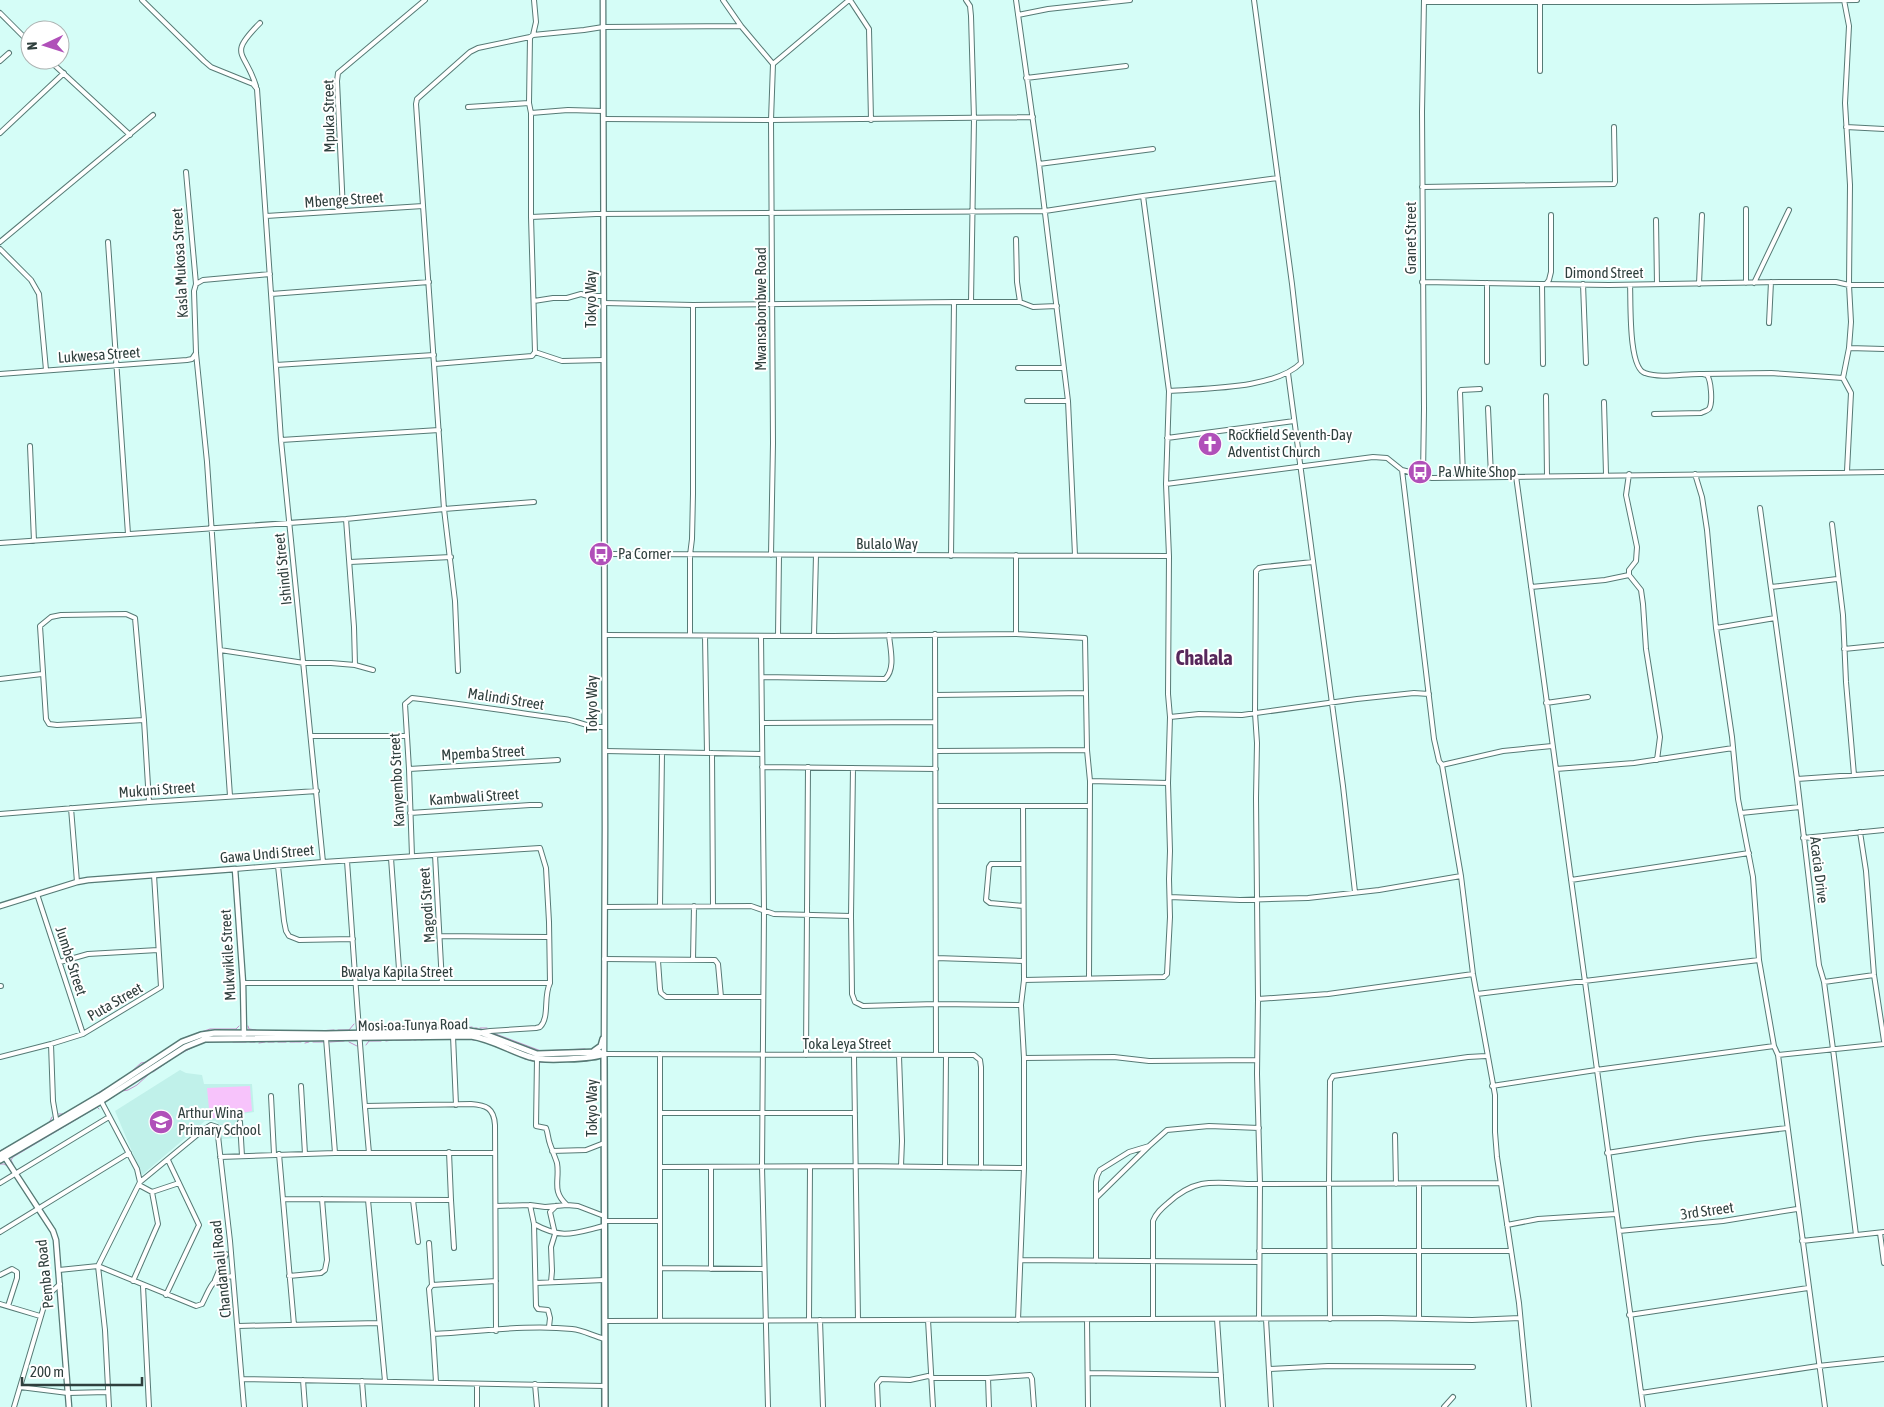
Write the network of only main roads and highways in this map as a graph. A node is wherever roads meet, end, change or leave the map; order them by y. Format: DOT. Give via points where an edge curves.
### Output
graph roads {
  1 [pos="481,1035"];
  2 [pos="244,1036"];
  3 [pos="359,1036"];
  4 [pos="604,1039"];
  5 [pos="591,1052"];
  6 [pos="604,1054"];
  7 [pos="587,1057"];
  8 [pos="604,1067"];
  9 [pos="2,1156"];
  10 [pos="605,1407"];
  1 -- 3 [label="main road, Mosi-oa-Tunya Road"];
  1 -- 3 [label="main road, Mosi-oa-Tunya Road" via="454,1030"];
  1 -- 5 [label="main road, Mosi-oa-Tunya Road" via="537,1054"];
  1 -- 7 [label="main road, Mosi-oa-Tunya Road" via="537,1058"];
  2 -- 3 [label="main road, Mosi-oa-Tunya Road"];
  2 -- 3 [label="main road, Mosi-oa-Tunya Road"];
  2 -- 9 [label="main road, Mosi-oa-Tunya Road" via="215,1033 188,1039 100,1099"];
  4 -- 5 [label="main road" via="601,1046"];
  5 -- 6 [label="main road, Mosi-oa-Tunya Road"];
  6 -- 7 [label="main road, Mosi-oa-Tunya Road"];
  6 -- 8 [label="main road, Tokyo Way"];
  7 -- 8 [label="main road"];
  8 -- 10 [label="main road, Tokyo Way"];
}
